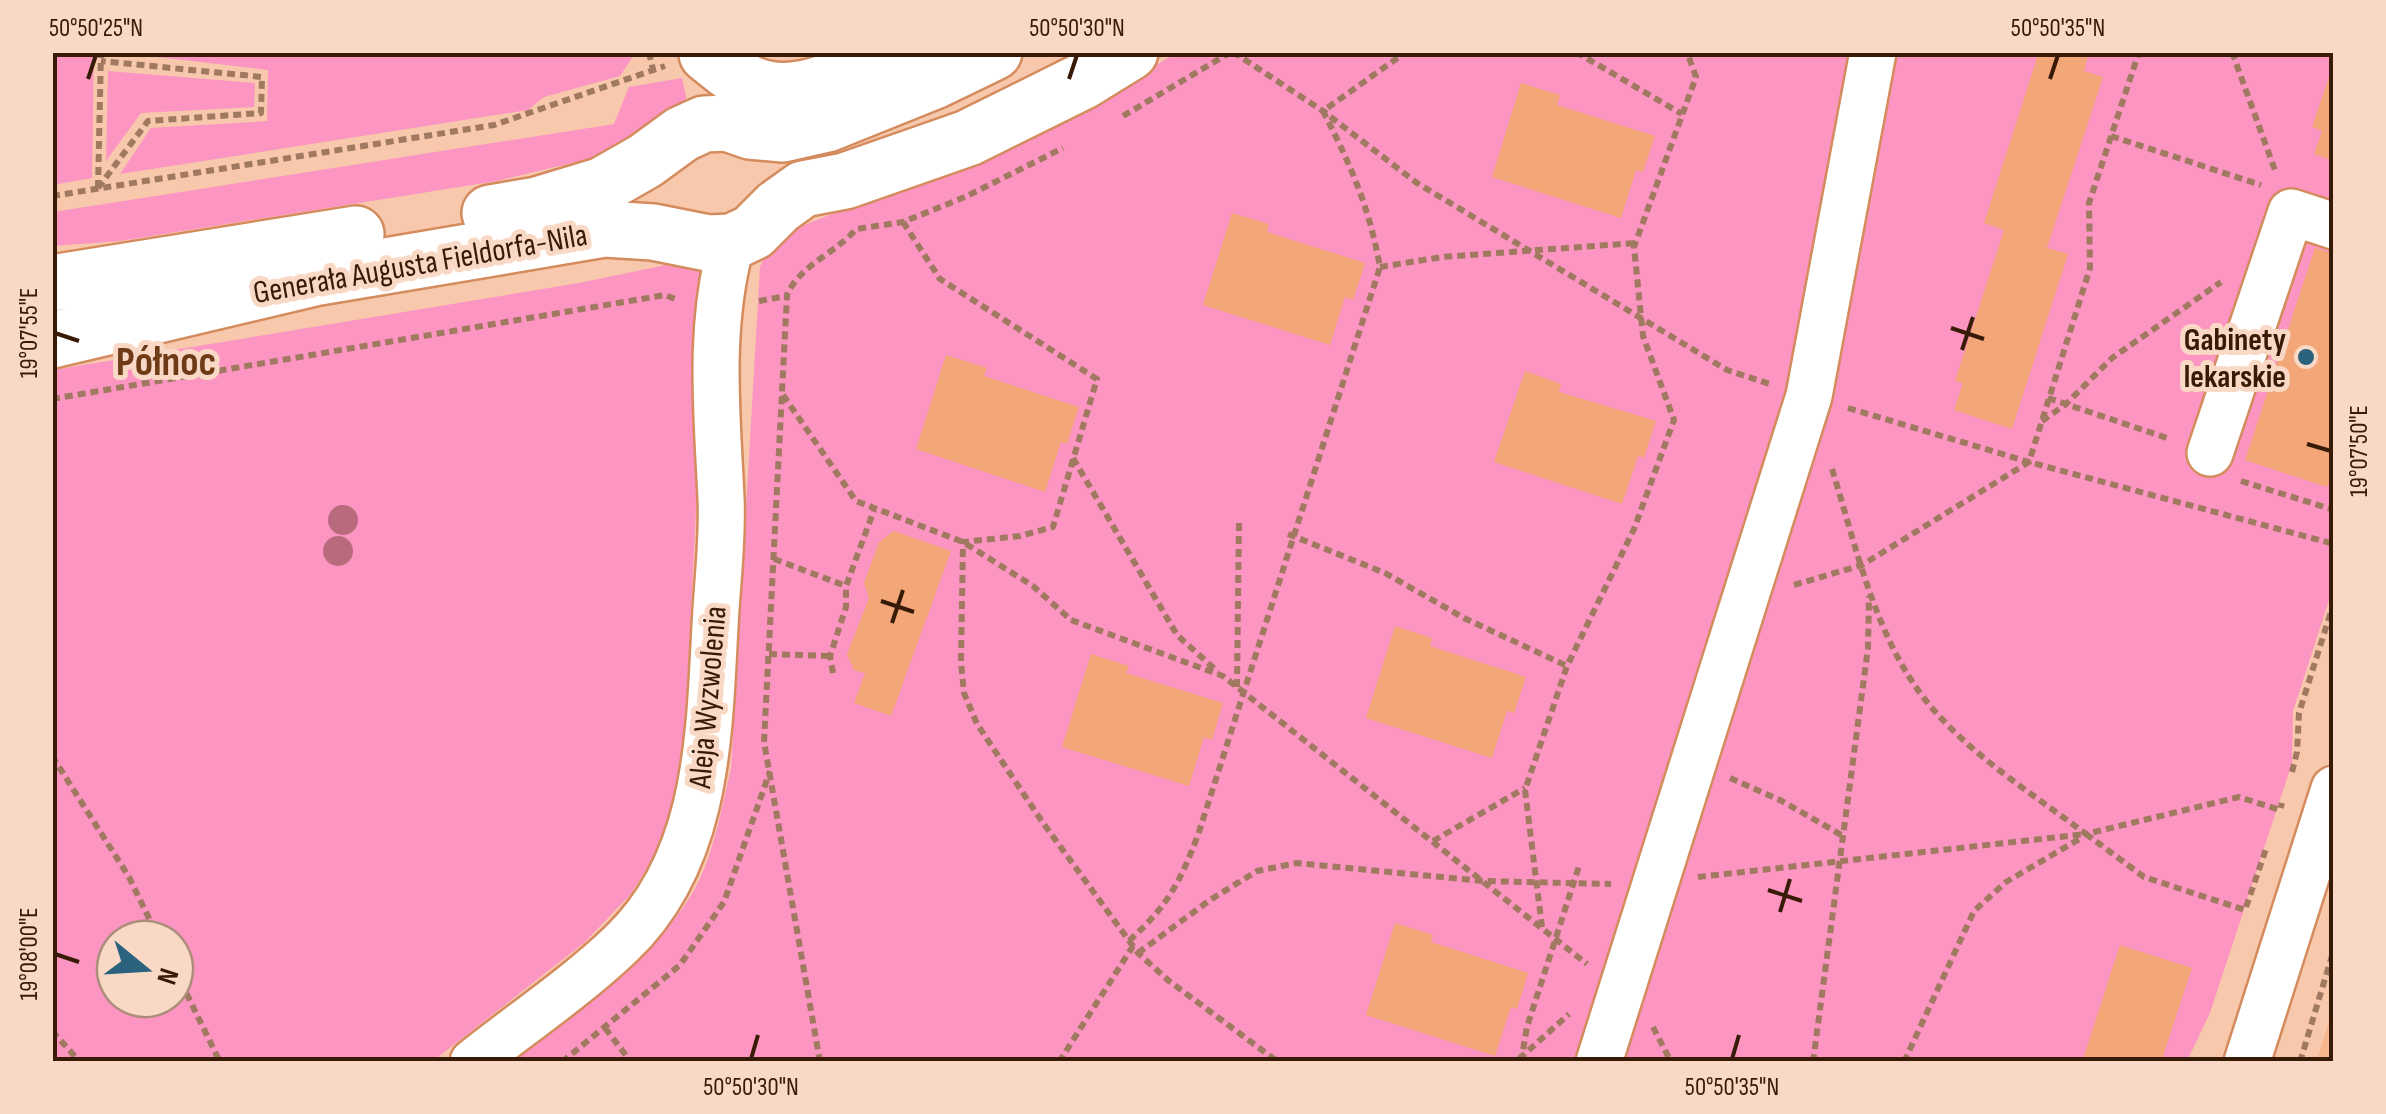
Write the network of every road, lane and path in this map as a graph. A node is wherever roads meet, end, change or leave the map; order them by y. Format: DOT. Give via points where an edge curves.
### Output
graph roads {
  1 [pos="649,52"];
  2 [pos="896,52"];
  3 [pos="994,52"];
  4 [pos="1130,52"];
  5 [pos="1233,52"];
  6 [pos="1406,52"];
  7 [pos="1576,52"];
  8 [pos="1687,52"];
  9 [pos="1873,52"];
  10 [pos="2139,52"];
  11 [pos="2232,52"];
  12 [pos="697,56"];
  13 [pos="101,57"];
  14 [pos="653,70"];
  15 [pos="1323,111"];
  16 [pos="1682,114"];
  17 [pos="738,127"];
  18 [pos="2111,136"];
  19 [pos="2276,174"];
  20 [pos="2266,186"];
  21 [pos="98,189"];
  22 [pos="52,196"];
  23 [pos="778,207"];
  24 [pos="903,222"];
  25 [pos="2334,226"];
  26 [pos="856,228"];
  27 [pos="2281,241"];
  28 [pos="732,242"];
  29 [pos="1636,242"];
  30 [pos="1532,250"];
  31 [pos="1380,268"];
  32 [pos="52,283"];
  33 [pos="688,304"];
  34 [pos="1640,317"];
  35 [pos="52,340"];
  36 [pos="782,393"];
  37 [pos="1809,396"];
  38 [pos="52,399"];
  39 [pos="2042,422"];
  40 [pos="2210,453"];
  41 [pos="1073,458"];
  42 [pos="2028,462"];
  43 [pos="874,510"];
  44 [pos="1239,519"];
  45 [pos="1291,535"];
  46 [pos="963,542"];
  47 [pos="2334,544"];
  48 [pos="774,558"];
  49 [pos="1862,565"];
  50 [pos="846,586"];
  51 [pos="1869,590"];
  52 [pos="1744,600"];
  53 [pos="2334,602"];
  54 [pos="769,654"];
  55 [pos="830,656"];
  56 [pos="1566,666"];
  57 [pos="832,673"];
  58 [pos="1223,676"];
  59 [pos="1240,690"];
  60 [pos="52,756"];
  61 [pos="1692,762"];
  62 [pos="2312,783"];
  63 [pos="1526,787"];
  64 [pos="2286,794"];
  65 [pos="2280,810"];
  66 [pos="2274,826"];
  67 [pos="2086,834"];
  68 [pos="1843,836"];
  69 [pos="1432,841"];
  70 [pos="2268,843"];
  71 [pos="1839,862"];
  72 [pos="1580,863"];
  73 [pos="1483,882"];
  74 [pos="1655,882"];
  75 [pos="1536,884"];
  76 [pos="1573,886"];
  77 [pos="150,919"];
  78 [pos="1542,928"];
  79 [pos="1555,938"];
  80 [pos="1133,947"];
  81 [pos="2334,949"];
  82 [pos="1576,955"];
  83 [pos="1620,991"];
  84 [pos="1578,1006"];
  85 [pos="195,1011"];
  86 [pos="605,1028"];
  87 [pos="52,1031"];
  88 [pos="1520,1060"];
  89 [pos="80,1062"];
  90 [pos="220,1062"];
  91 [pos="473,1062"];
  92 [pos="631,1062"];
  93 [pos="820,1062"];
  94 [pos="1058,1062"];
  95 [pos="1278,1062"];
  96 [pos="1599,1062"];
  97 [pos="1619,1062"];
  98 [pos="1813,1062"];
  99 [pos="1904,1062"];
  100 [pos="2247,1062"];
  101 [pos="2300,1062"];
  1 -- 14 [label="path"];
  2 -- 12 [label="main road" via="814,87 780,91 756,87"];
  3 -- 17 [label="main road, Generała Augusta Fieldorfa-Nila" via="826,124 783,134"];
  4 -- 23 [label="main road" via="968,138 803,190"];
  5 -- 15 [label="path"];
  6 -- 15 [label="path"];
  7 -- 16 [label="path"];
  8 -- 16 [label="path" via="1696,77"];
  9 -- 37 [label="street"];
  10 -- 18 [label="path"];
  11 -- 19 [label="path"];
  12 -- 14 [label="path"];
  12 -- 17 [label="main road"];
  13 -- 21 [label="path"];
  13 -- 21 [label="path" via="262,77 261,113 148,122"];
  14 -- 21 [label="path" via="494,125"];
  15 -- 30 [label="path" via="1417,183"];
  15 -- 31 [label="path" via="1372,218"];
  16 -- 29 [label="path"];
  17 -- 23 [label="main road" via="767,147"];
  17 -- 32 [label="main road, Generała Augusta Fieldorfa-Nila" via="704,124 602,185 537,205"];
  18 -- 20 [label="path"];
  18 -- 39 [label="path" via="2089,203 2090,268"];
  21 -- 22 [label="path"];
  23 -- 28 [label="main road"];
  24 -- 41 [label="path" via="940,279 1097,379"];
  25 -- 27 [label="street" via="2291,212"];
  26 -- 36 [label="path" via="792,283"];
  27 -- 39 [label="path" via="2112,358"];
  27 -- 40 [label="street"];
  28 -- 35 [label="main road, Generała Augusta Fieldorfa-Nila" via="605,229 314,278"];
  28 -- 91 [label="street, Aleja Wyzwolenia" via="723,274 716,374 721,504 709,738 688,836 668,884 622,943"];
  29 -- 30 [label="path"];
  29 -- 34 [label="path"];
  30 -- 31 [label="path"];
  30 -- 34 [label="path"];
  31 -- 45 [label="path"];
  33 -- 38 [label="path" via="665,295"];
  34 -- 37 [label="path" via="1727,370"];
  34 -- 56 [label="path" via="1674,420 1634,529"];
  36 -- 43 [label="path" via="856,501"];
  36 -- 48 [label="path"];
  37 -- 42 [label="path"];
  37 -- 49 [label="path"];
  37 -- 52 [label="street"];
  39 -- 42 [label="path"];
  41 -- 46 [label="path" via="1053,526"];
  41 -- 58 [label="path" via="1178,635"];
  42 -- 47 [label="path"];
  42 -- 49 [label="path"];
  43 -- 46 [label="path"];
  43 -- 50 [label="path"];
  44 -- 59 [label="path"];
  45 -- 56 [label="path" via="1385,573"];
  45 -- 59 [label="path"];
  46 -- 58 [label="path" via="1033,586 1071,620"];
  46 -- 80 [label="path" via="961,662 977,724"];
  48 -- 50 [label="path"];
  48 -- 54 [label="path"];
  49 -- 51 [label="path"];
  49 -- 52 [label="path"];
  50 -- 55 [label="path"];
  51 -- 67 [label="path" via="1930,707 1974,750"];
  51 -- 68 [label="path" via="1868,648"];
  52 -- 61 [label="street"];
  53 -- 62 [label="path" via="2299,713 2297,752"];
  54 -- 55 [label="path"];
  54 -- 93 [label="path" via="764,742"];
  55 -- 57 [label="path"];
  56 -- 63 [label="path"];
  58 -- 59 [label="path"];
  59 -- 69 [label="path"];
  59 -- 80 [label="path" via="1178,886"];
  60 -- 77 [label="path"];
  61 -- 68 [label="path"];
  61 -- 74 [label="street"];
  62 -- 100 [label="street"];
  63 -- 69 [label="path"];
  63 -- 75 [label="path"];
  64 -- 65 [label="path"];
  65 -- 66 [label="path"];
  65 -- 67 [label="path" via="2239,797"];
  67 -- 70 [label="path" via="2144,877 2245,910"];
  67 -- 71 [label="path"];
  67 -- 99 [label="path" via="2006,882 1974,911"];
  68 -- 71 [label="path"];
  69 -- 73 [label="path"];
  71 -- 74 [label="path"];
  71 -- 98 [label="path"];
  72 -- 76 [label="path"];
  73 -- 75 [label="path"];
  73 -- 78 [label="path"];
  73 -- 80 [label="path" via="1297,863 1257,870"];
  74 -- 76 [label="path"];
  74 -- 83 [label="street"];
  75 -- 76 [label="path"];
  75 -- 78 [label="path"];
  76 -- 79 [label="path"];
  78 -- 79 [label="path"];
  79 -- 82 [label="path"];
  79 -- 88 [label="path"];
  80 -- 94 [label="path"];
  80 -- 95 [label="path"];
  81 -- 101 [label="path"];
  83 -- 96 [label="street"];
  83 -- 97 [label="street"];
  84 -- 88 [label="path"];
  85 -- 90 [label="path"];
  86 -- 92 [label="path"];
  87 -- 89 [label="path"];
}
